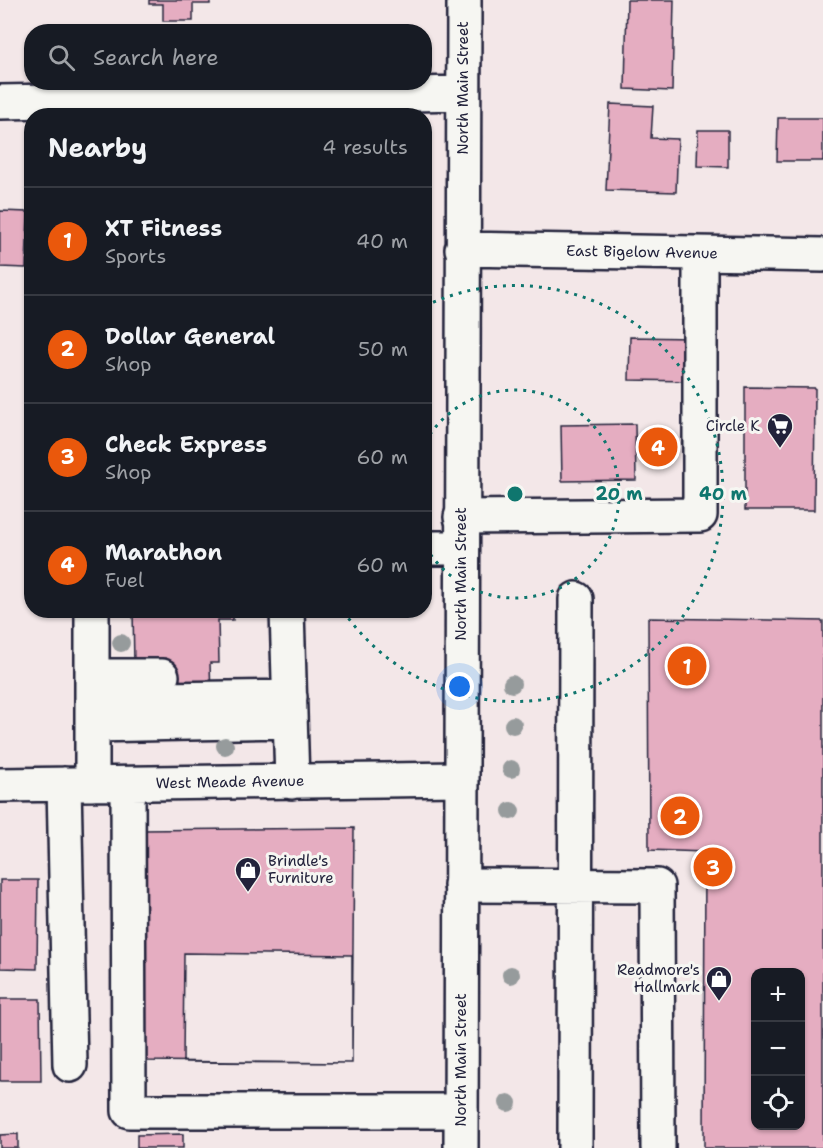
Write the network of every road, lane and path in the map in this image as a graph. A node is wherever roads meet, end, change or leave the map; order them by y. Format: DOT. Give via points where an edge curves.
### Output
graph roads {
  1 [pos="464,0"];
  2 [pos="463,93"];
  3 [pos="0,102"];
  4 [pos="462,249"];
  5 [pos="700,254"];
  6 [pos="823,255"];
  7 [pos="461,532"];
  8 [pos="432,545"];
  9 [pos="576,599"];
  10 [pos="92,618"];
  11 [pos="287,618"];
  12 [pos="289,698"];
  13 [pos="92,700"];
  14 [pos="461,779"];
  15 [pos="292,782"];
  16 [pos="78,784"];
  17 [pos="128,784"];
  18 [pos="0,785"];
  19 [pos="461,885"];
  20 [pos="574,886"];
  21 [pos="70,1065"];
  22 [pos="461,1111"];
  23 [pos="461,1148"];
  24 [pos="575,1148"];
  25 [pos="658,1148"];
  1 -- 2 [label="main road, North Main Street"];
  2 -- 3 [label="main road"];
  2 -- 4 [label="main road, North Main Street"];
  4 -- 5 [label="main road, East Bigelow Avenue"];
  4 -- 7 [label="main road, North Main Street"];
  5 -- 6 [label="main road, East Bigelow Avenue"];
  5 -- 7 [label="main road" via="700,515"];
  7 -- 8 [label="main road"];
  7 -- 14 [label="main road, North Main Street"];
  9 -- 20 [label="main road"];
  10 -- 13 [label="main road"];
  11 -- 12 [label="main road"];
  12 -- 13 [label="main road"];
  12 -- 13 [label="main road"];
  12 -- 15 [label="main road"];
  13 -- 16 [label="main road"];
  14 -- 15 [label="main road, West Meade Avenue"];
  14 -- 19 [label="main road, North Main Street"];
  15 -- 17 [label="main road, West Meade Avenue"];
  16 -- 17 [label="main road, West Meade Avenue"];
  16 -- 18 [label="main road, West Meade Avenue"];
  16 -- 21 [label="main road"];
  17 -- 22 [label="main road" via="129,1111"];
  19 -- 20 [label="main road"];
  19 -- 22 [label="main road, North Main Street"];
  20 -- 24 [label="main road"];
  20 -- 25 [label="main road" via="657,886"];
  22 -- 23 [label="main road, North Main Street"];
}
